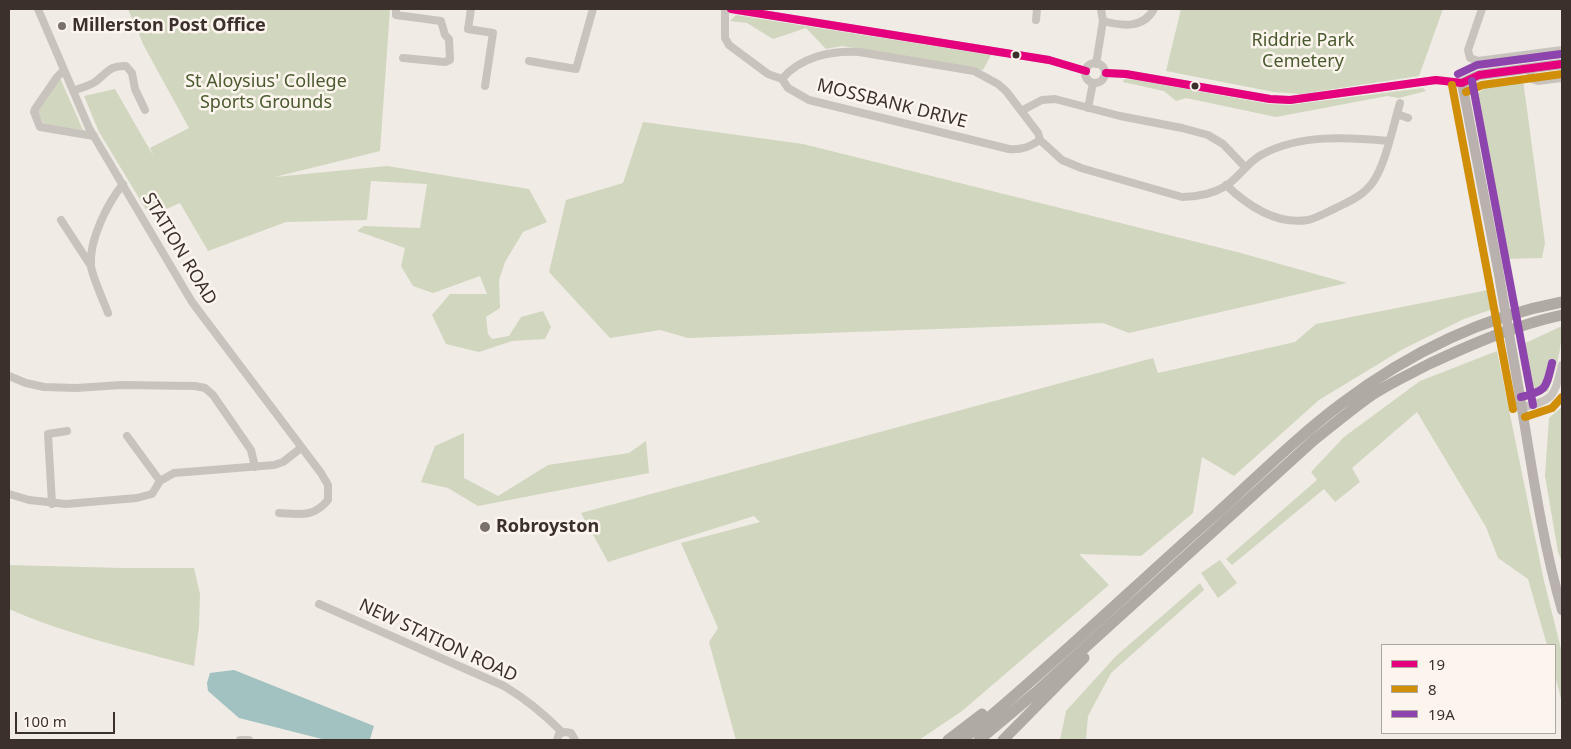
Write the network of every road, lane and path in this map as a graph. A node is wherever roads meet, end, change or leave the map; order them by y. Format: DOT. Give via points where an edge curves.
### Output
graph roads {
  1 [pos="38,9"];
  2 [pos="471,9"];
  3 [pos="593,9"];
  4 [pos="725,9"];
  5 [pos="732,9"];
  6 [pos="1038,9"];
  7 [pos="1101,9"];
  8 [pos="1154,9"];
  9 [pos="1482,9"];
  10 [pos="396,12"];
  11 [pos="1036,20"];
  12 [pos="1103,20"];
  13 [pos="1562,50"];
  14 [pos="404,58"];
  15 [pos="529,61"];
  16 [pos="1096,64"];
  17 [pos="1562,64"];
  18 [pos="1529,68"];
  19 [pos="64,70"];
  20 [pos="1086,71"];
  21 [pos="1106,73"];
  22 [pos="1562,78"];
  23 [pos="782,80"];
  24 [pos="1093,83"];
  25 [pos="1462,83"];
  26 [pos="485,86"];
  27 [pos="73,91"];
  28 [pos="1400,103"];
  29 [pos="1088,108"];
  30 [pos="145,110"];
  31 [pos="1021,111"];
  32 [pos="1397,114"];
  33 [pos="1408,118"];
  34 [pos="94,136"];
  35 [pos="1040,140"];
  36 [pos="1389,140"];
  37 [pos="1245,167"];
  38 [pos="122,184"];
  39 [pos="1226,185"];
  40 [pos="61,220"];
  41 [pos="91,266"];
  42 [pos="1562,302"];
  43 [pos="108,313"];
  44 [pos="1562,315"];
  45 [pos="1562,365"];
  46 [pos="9,376"];
  47 [pos="1523,407"];
  48 [pos="67,431"];
  49 [pos="127,436"];
  50 [pos="301,448"];
  51 [pos="255,467"];
  52 [pos="160,481"];
  53 [pos="9,494"];
  54 [pos="52,504"];
  55 [pos="279,513"];
  56 [pos="1151,588"];
  57 [pos="319,604"];
  58 [pos="1562,610"];
  59 [pos="1104,615"];
  60 [pos="562,732"];
  61 [pos="240,740"];
  62 [pos="250,740"];
  63 [pos="557,740"];
  64 [pos="575,740"];
  65 [pos="948,740"];
  66 [pos="962,740"];
  67 [pos="980,740"];
  68 [pos="1003,740"];
  1 -- 19 [label="street, STATION ROAD"];
  2 -- 26 [label="street" via="468,29 493,33"];
  3 -- 15 [label="street" via="576,69"];
  4 -- 23 [label="street, MOSSBANK DRIVE" via="728,45 768,74"];
  5 -- 20 [label="street" via="1050,60"];
  6 -- 11 [label="street"];
  7 -- 12 [label="street"];
  8 -- 12 [label="street" via="1143,21 1134,24 1120,25"];
  9 -- 13 [label="street" via="1468,50 1470,58 1478,61"];
  10 -- 14 [label="street" via="441,21 449,39 450,60"];
  12 -- 16 [label="street"];
  16 -- 20 [label="street"];
  16 -- 21 [label="street"];
  17 -- 18 [label="main road"];
  18 -- 22 [label="street" via="1532,79 1538,81"];
  18 -- 25 [label="main road" via="1479,75"];
  19 -- 27 [label="street, STATION ROAD"];
  19 -- 34 [label="street" via="35,109 40,127"];
  20 -- 24 [label="street" via="1086,78"];
  21 -- 24 [label="street" via="1101,82"];
  21 -- 25 [label="street" via="1290,100 1436,80"];
  23 -- 31 [label="street" via="790,69 802,62 828,53 859,52 974,71 998,84"];
  23 -- 35 [label="street, MOSSBANK DRIVE" via="788,88 809,100 1009,149 1020,150"];
  24 -- 29 [label="street"];
  25 -- 47 [label="main road, bridge"];
  27 -- 30 [label="street" via="94,82 117,66 126,66 132,73"];
  27 -- 34 [label="street, STATION ROAD"];
  28 -- 32 [label="street"];
  29 -- 31 [label="street" via="1055,99 1042,100"];
  29 -- 37 [label="street" via="1208,135 1223,144"];
  31 -- 35 [label="street"];
  32 -- 33 [label="street"];
  32 -- 36 [label="street"];
  34 -- 38 [label="street, STATION ROAD"];
  35 -- 39 [label="street" via="1062,160 1081,168 1182,197 1199,197"];
  36 -- 37 [label="street" via="1311,140 1282,147 1260,156"];
  36 -- 39 [label="street" via="1372,183 1357,198 1310,220 1275,217 1254,208"];
  37 -- 39 [label="street"];
  38 -- 41 [label="street" via="102,217 94,241"];
  38 -- 50 [label="street, STATION ROAD" via="192,302"];
  40 -- 41 [label="street"];
  41 -- 43 [label="street"];
  42 -- 59 [label="highway" via="1521,311 1468,330 1409,360 1355,393 1302,436"];
  44 -- 56 [label="highway" via="1474,342 1374,394 1314,440"];
  45 -- 47 [label="street" via="1553,394 1543,403"];
  46 -- 51 [label="street" via="44,387 205,388 251,450"];
  47 -- 58 [label="main road" via="1535,484"];
  48 -- 54 [label="street" via="48,434"];
  49 -- 52 [label="street"];
  50 -- 51 [label="street" via="283,462"];
  50 -- 55 [label="street, STATION ROAD" via="328,485 328,500 318,511 308,514"];
  51 -- 52 [label="street" via="174,473"];
  52 -- 54 [label="street" via="152,494 137,498"];
  53 -- 54 [label="street"];
  56 -- 67 [label="highway"];
  56 -- 68 [label="highway"];
  57 -- 60 [label="street, NEW STATION ROAD" via="504,686 544,714"];
  59 -- 65 [label="highway"];
  59 -- 66 [label="highway"];
  60 -- 63 [label="street"];
  60 -- 64 [label="street, NEW STATION ROAD" via="571,733"];
  61 -- 62 [label="street"];
}
